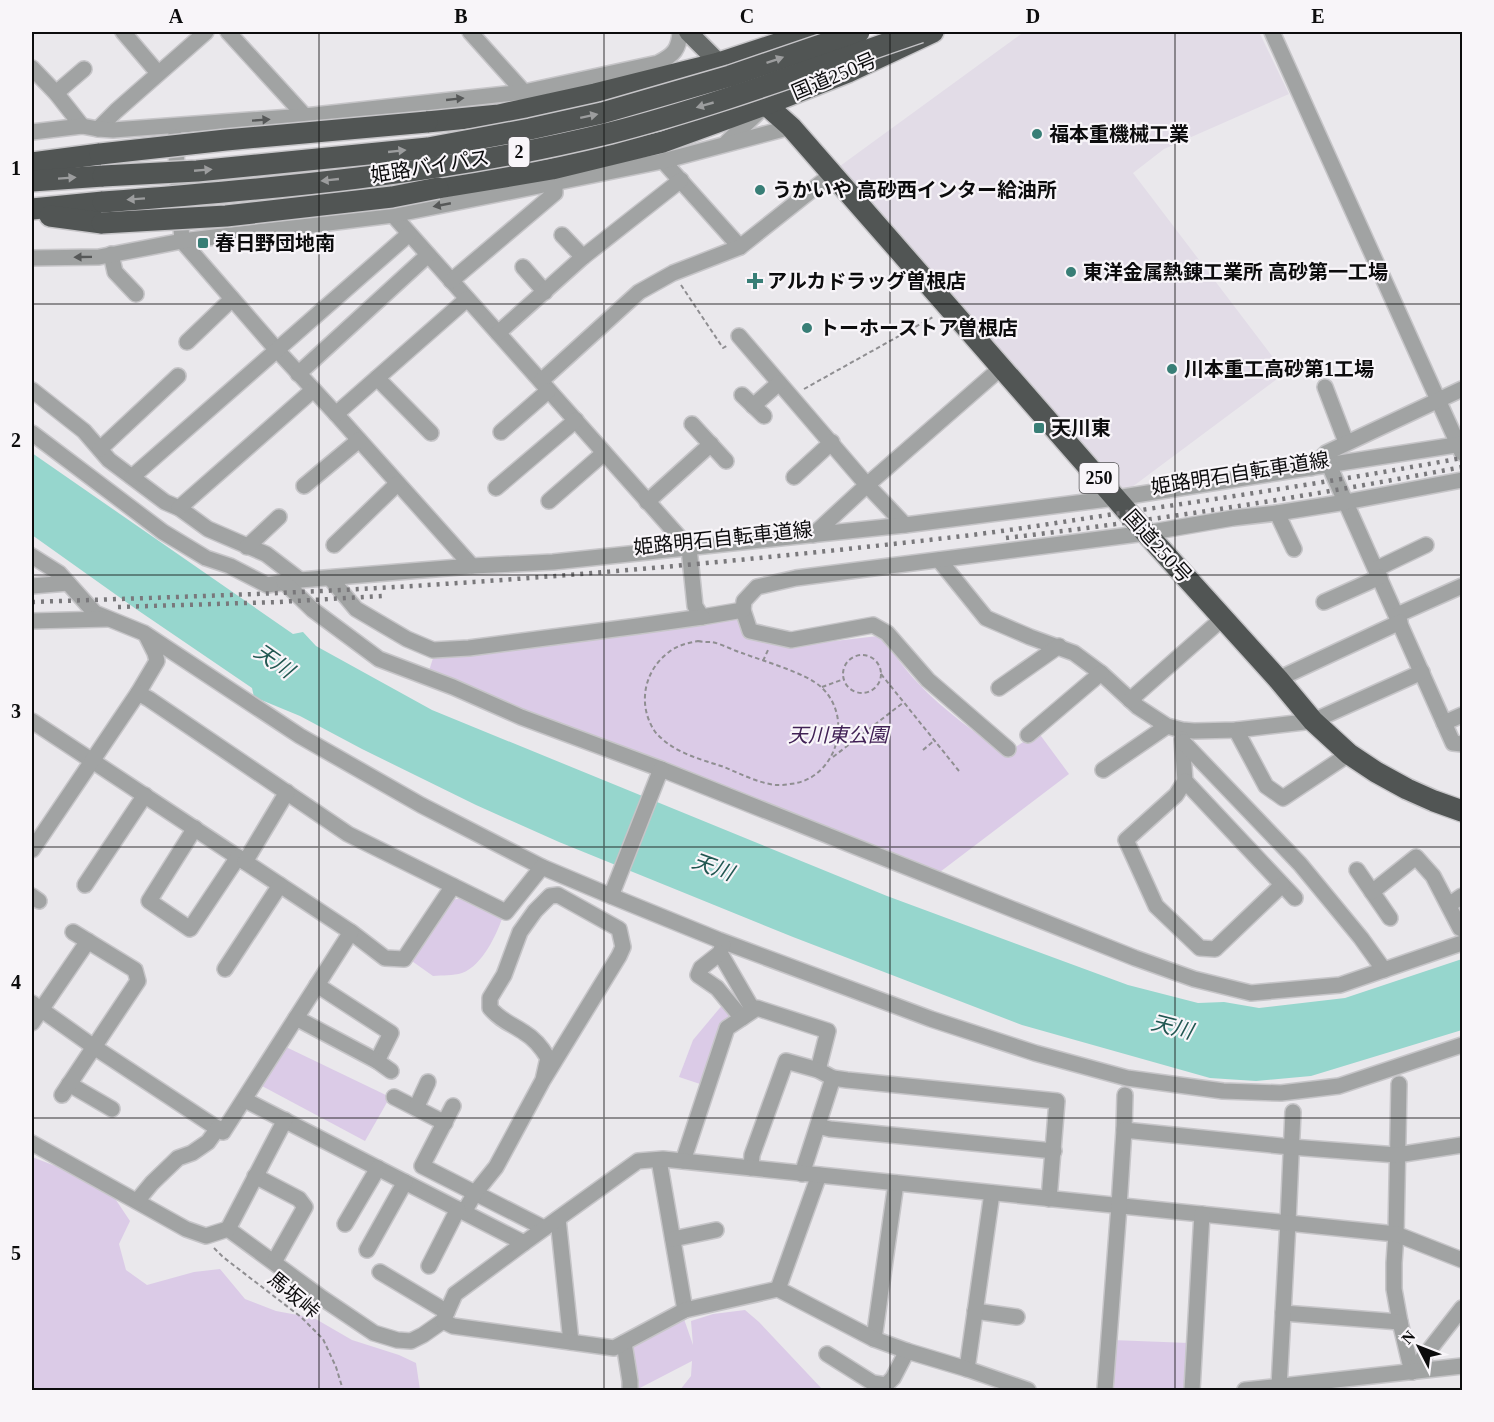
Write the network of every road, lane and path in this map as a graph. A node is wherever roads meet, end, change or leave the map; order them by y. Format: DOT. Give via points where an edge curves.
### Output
graph roads {
  1 [pos="123,32"];
  2 [pos="206,32"];
  3 [pos="228,32"];
  4 [pos="470,32"];
  5 [pos="680,32"];
  6 [pos="688,32"];
  7 [pos="813,32"];
  8 [pos="859,32"];
  9 [pos="920,32"];
  10 [pos="933,32"];
  11 [pos="1272,32"];
  12 [pos="719,63"];
  13 [pos="32,68"];
  14 [pos="84,69"];
  15 [pos="660,70"];
  16 [pos="158,73"];
  17 [pos="592,85"];
  18 [pos="524,92"];
  19 [pos="56,93"];
  20 [pos="767,105"];
  21 [pos="305,116"];
  22 [pos="82,126"];
  23 [pos="174,126"];
  24 [pos="791,127"];
  25 [pos="98,129"];
  26 [pos="32,132"];
  27 [pos="725,144"];
  28 [pos="663,161"];
  29 [pos="32,163"];
  30 [pos="832,174"];
  31 [pos="681,180"];
  32 [pos="32,181"];
  33 [pos="555,182"];
  34 [pos="474,207"];
  35 [pos="32,211"];
  36 [pos="103,212"];
  37 [pos="393,215"];
  38 [pos="409,234"];
  39 [pos="562,235"];
  40 [pos="182,241"];
  41 [pos="740,247"];
  42 [pos="111,254"];
  43 [pos="428,255"];
  44 [pos="583,257"];
  45 [pos="32,258"];
  46 [pos="523,267"];
  47 [pos="673,273"];
  48 [pos="451,281"];
  49 [pos="545,292"];
  50 [pos="136,294"];
  51 [pos="232,299"];
  52 [pos="467,299"];
  53 [pos="950,308"];
  54 [pos="498,333"];
  55 [pos="739,336"];
  56 [pos="187,342"];
  57 [pos="276,349"];
  58 [pos="1002,367"];
  59 [pos="298,374"];
  60 [pos="178,376"];
  61 [pos="377,378"];
  62 [pos="779,383"];
  63 [pos="545,386"];
  64 [pos="1324,387"];
  65 [pos="1462,389"];
  66 [pos="32,390"];
  67 [pos="313,390"];
  68 [pos="791,396"];
  69 [pos="1439,399"];
  70 [pos="753,406"];
  71 [pos="336,414"];
  72 [pos="576,420"];
  73 [pos="692,424"];
  74 [pos="501,432"];
  75 [pos="32,433"];
  76 [pos="430,433"];
  77 [pos="359,440"];
  78 [pos="832,442"];
  79 [pos="1346,442"];
  80 [pos="711,444"];
  81 [pos="1461,447"];
  82 [pos="100,449"];
  83 [pos="604,453"];
  84 [pos="726,462"];
  85 [pos="1329,465"];
  86 [pos="1311,468"];
  87 [pos="132,477"];
  88 [pos="794,477"];
  89 [pos="1462,480"];
  90 [pos="397,484"];
  91 [pos="867,484"];
  92 [pos="304,486"];
  93 [pos="496,488"];
  94 [pos="1116,498"];
  95 [pos="549,501"];
  96 [pos="647,502"];
  97 [pos="1346,502"];
  98 [pos="179,508"];
  99 [pos="1277,513"];
  100 [pos="279,517"];
  101 [pos="905,525"];
  102 [pos="1146,533"];
  103 [pos="813,535"];
  104 [pos="334,544"];
  105 [pos="1426,545"];
  106 [pos="247,547"];
  107 [pos="689,548"];
  108 [pos="1294,549"];
  109 [pos="32,556"];
  110 [pos="939,560"];
  111 [pos="472,566"];
  112 [pos="1378,573"];
  113 [pos="330,578"];
  114 [pos="300,580"];
  115 [pos="284,582"];
  116 [pos="68,583"];
  117 [pos="32,586"];
  118 [pos="1462,586"];
  119 [pos="1324,602"];
  120 [pos="743,610"];
  121 [pos="702,617"];
  122 [pos="1223,618"];
  123 [pos="110,619"];
  124 [pos="1398,619"];
  125 [pos="32,621"];
  126 [pos="144,633"];
  127 [pos="1059,646"];
  128 [pos="1422,672"];
  129 [pos="1101,673"];
  130 [pos="881,674"];
  131 [pos="844,679"];
  132 [pos="1278,679"];
  133 [pos="822,687"];
  134 [pos="999,688"];
  135 [pos="138,693"];
  136 [pos="1130,700"];
  137 [pos="904,702"];
  138 [pos="1462,715"];
  139 [pos="1313,720"];
  140 [pos="32,721"];
  141 [pos="1444,723"];
  142 [pos="1236,730"];
  143 [pos="1177,733"];
  144 [pos="1028,735"];
  145 [pos="935,741"];
  146 [pos="1462,744"];
  147 [pos="1008,749"];
  148 [pos="923,750"];
  149 [pos="1349,754"];
  150 [pos="830,759"];
  151 [pos="93,762"];
  152 [pos="661,769"];
  153 [pos="1103,770"];
  154 [pos="959,771"];
  155 [pos="1185,781"];
  156 [pos="287,792"];
  157 [pos="145,795"];
  158 [pos="1462,811"];
  159 [pos="32,822"];
  160 [pos="195,828"];
  161 [pos="45,830"];
  162 [pos="32,850"];
  163 [pos="241,859"];
  164 [pos="543,867"];
  165 [pos="1357,870"];
  166 [pos="85,885"];
  167 [pos="280,885"];
  168 [pos="1282,885"];
  169 [pos="453,886"];
  170 [pos="1372,892"];
  171 [pos="1462,896"];
  172 [pos="611,897"];
  173 [pos="1295,898"];
  174 [pos="1449,905"];
  175 [pos="1390,918"];
  176 [pos="1462,929"];
  177 [pos="72,932"];
  178 [pos="351,932"];
  179 [pos="88,940"];
  180 [pos="1462,943"];
  181 [pos="722,948"];
  182 [pos="225,969"];
  183 [pos="1384,970"];
  184 [pos="317,985"];
  185 [pos="36,1006"];
  186 [pos="748,1014"];
  187 [pos="296,1018"];
  188 [pos="32,1023"];
  189 [pos="1462,1045"];
  190 [pos="94,1047"];
  191 [pos="377,1061"];
  192 [pos="818,1070"];
  193 [pos="391,1071"];
  194 [pos="833,1078"];
  195 [pos="543,1080"];
  196 [pos="428,1082"];
  197 [pos="1399,1084"];
  198 [pos="1125,1095"];
  199 [pos="394,1097"];
  200 [pos="245,1100"];
  201 [pos="453,1106"];
  202 [pos="416,1108"];
  203 [pos="112,1109"];
  204 [pos="1293,1112"];
  205 [pos="285,1120"];
  206 [pos="445,1123"];
  207 [pos="818,1126"];
  208 [pos="218,1128"];
  209 [pos="1124,1130"];
  210 [pos="32,1143"];
  211 [pos="1462,1144"];
  212 [pos="1291,1147"];
  213 [pos="1053,1151"];
  214 [pos="1397,1155"];
  215 [pos="659,1160"];
  216 [pos="683,1161"];
  217 [pos="378,1168"];
  218 [pos="751,1168"];
  219 [pos="802,1174"];
  220 [pos="819,1175"];
  221 [pos="255,1176"];
  222 [pos="405,1182"];
  223 [pos="896,1183"];
  224 [pos="475,1193"];
  225 [pos="992,1193"];
  226 [pos="1049,1199"];
  227 [pos="137,1201"];
  228 [pos="1119,1206"];
  229 [pos="461,1211"];
  230 [pos="1202,1214"];
  231 [pos="558,1219"];
  232 [pos="1288,1222"];
  233 [pos="345,1224"];
  234 [pos="544,1228"];
  235 [pos="228,1229"];
  236 [pos="716,1230"];
  237 [pos="1396,1234"];
  238 [pos="206,1236"];
  239 [pos="673,1239"];
  240 [pos="524,1243"];
  241 [pos="367,1250"];
  242 [pos="1462,1260"];
  243 [pos="274,1262"];
  244 [pos="429,1266"];
  245 [pos="380,1272"];
  246 [pos="778,1289"];
  247 [pos="1462,1308"];
  248 [pos="685,1310"];
  249 [pos="975,1311"];
  250 [pos="1283,1313"];
  251 [pos="445,1316"];
  252 [pos="1017,1317"];
  253 [pos="1400,1322"];
  254 [pos="874,1338"];
  255 [pos="571,1342"];
  256 [pos="624,1343"];
  257 [pos="907,1351"];
  258 [pos="827,1354"];
  259 [pos="1462,1366"];
  260 [pos="967,1369"];
  261 [pos="1412,1372"];
  262 [pos="1279,1386"];
  263 [pos="344,1390"];
  264 [pos="630,1390"];
  265 [pos="1028,1390"];
  266 [pos="1105,1390"];
  267 [pos="1192,1390"];
  268 [pos="1245,1390"];
  1 -- 16 [label="street"];
  2 -- 16 [label="street"];
  3 -- 21 [label="street"];
  4 -- 18 [label="street"];
  5 -- 15 [label="street" via="678,44"];
  6 -- 12 [label="main road"];
  7 -- 12 [label="highway"];
  32 -- 8 [label="highway, 姫路バイパス / 2, one-way, bridge" via="197,171 428,148 602,113 730,76"];
  9 -- 36 [label="highway, 姫路バイパス / 2, one-way, bridge" via="731,98 610,133 401,172 228,192"];
  10 -- 20 [label="highway, 国道250号"];
  11 -- 69 [label="street"];
  12 -- 15 [label="highway"];
  12 -- 20 [label="highway, 国道250号 / 250"];
  13 -- 19 [label="street"];
  14 -- 19 [label="street"];
  15 -- 17 [label="highway"];
  15 -- 17 [label="street"];
  16 -- 25 [label="street"];
  17 -- 18 [label="street"];
  17 -- 29 [label="highway, bridge" via="499,115 226,140"];
  21 -- 18 [label="street, one-way"];
  19 -- 22 [label="street"];
  20 -- 24 [label="highway, 国道250号 / 250"];
  20 -- 27 [label="street"];
  20 -- 36 [label="highway, bridge" via="663,142 552,169 392,197 226,216"];
  23 -- 21 [label="street, one-way"];
  22 -- 25 [label="street"];
  22 -- 26 [label="street"];
  23 -- 25 [label="street"];
  23 -- 40 [label="street"];
  24 -- 27 [label="street"];
  24 -- 30 [label="highway, 国道250号 / 250"];
  27 -- 28 [label="street"];
  28 -- 31 [label="street"];
  28 -- 33 [label="street"];
  30 -- 41 [label="street"];
  30 -- 53 [label="highway, 国道250号 / 250"];
  31 -- 41 [label="street"];
  31 -- 44 [label="street"];
  33 -- 34 [label="street"];
  33 -- 37 [label="street, one-way"];
  33 -- 48 [label="street" via="555,193"];
  35 -- 36 [label="highway, 姫路バイパス / 2"];
  37 -- 38 [label="street"];
  37 -- 40 [label="street"];
  38 -- 43 [label="street"];
  38 -- 57 [label="street"];
  39 -- 44 [label="street"];
  40 -- 42 [label="street"];
  40 -- 51 [label="street"];
  41 -- 47 [label="street"];
  42 -- 45 [label="street, one-way"];
  42 -- 50 [label="street" via="115,272"];
  43 -- 48 [label="street"];
  43 -- 59 [label="street"];
  44 -- 49 [label="street"];
  46 -- 49 [label="street"];
  47 -- 55 [label="path" via="723,348"];
  47 -- 63 [label="street" via="639,292"];
  48 -- 52 [label="street"];
  49 -- 54 [label="street"];
  51 -- 56 [label="street"];
  51 -- 57 [label="street"];
  52 -- 54 [label="street"];
  52 -- 61 [label="street"];
  53 -- 58 [label="highway, 国道250号 / 250"];
  53 -- 68 [label="path"];
  54 -- 63 [label="street"];
  55 -- 62 [label="street"];
  57 -- 59 [label="street"];
  57 -- 87 [label="street"];
  58 -- 91 [label="street"];
  58 -- 94 [label="highway, 国道250号 / 250"];
  59 -- 67 [label="street"];
  60 -- 82 [label="street" via="155,407"];
  61 -- 71 [label="street"];
  61 -- 76 [label="street"];
  62 -- 68 [label="street"];
  62 -- 70 [label="street"];
  63 -- 72 [label="street"];
  63 -- 74 [label="street"];
  64 -- 79 [label="street"];
  65 -- 69 [label="street"];
  66 -- 82 [label="street" via="84,431"];
  67 -- 71 [label="street"];
  67 -- 98 [label="street"];
  68 -- 78 [label="street"];
  69 -- 79 [label="street"];
  69 -- 81 [label="street"];
  71 -- 77 [label="street"];
  72 -- 83 [label="street"];
  72 -- 93 [label="street"];
  73 -- 80 [label="street"];
  75 -- 115 [label="street" via="163,532 206,558 267,585"];
  77 -- 90 [label="street"];
  77 -- 92 [label="street"];
  78 -- 88 [label="street"];
  78 -- 91 [label="street"];
  79 -- 86 [label="street" via="1326,453"];
  80 -- 84 [label="street"];
  80 -- 96 [label="street"];
  81 -- 85 [label="street"];
  82 -- 87 [label="street"];
  83 -- 95 [label="street"];
  83 -- 96 [label="street"];
  85 -- 86 [label="street"];
  85 -- 97 [label="street"];
  86 -- 94 [label="street"];
  87 -- 98 [label="street"];
  89 -- 97 [label="street"];
  90 -- 104 [label="street"];
  90 -- 111 [label="street"];
  91 -- 101 [label="street"];
  91 -- 103 [label="street"];
  94 -- 101 [label="street"];
  94 -- 102 [label="highway, 国道250号 / 250"];
  96 -- 107 [label="street"];
  97 -- 99 [label="street"];
  97 -- 112 [label="street"];
  98 -- 106 [label="street" via="208,529"];
  99 -- 102 [label="street"];
  99 -- 108 [label="street"];
  100 -- 106 [label="street"];
  101 -- 103 [label="street"];
  102 -- 110 [label="street"];
  102 -- 122 [label="highway, 国道250号 / 250"];
  103 -- 107 [label="street"];
  105 -- 112 [label="street"];
  106 -- 114 [label="street" via="266,555"];
  107 -- 111 [label="street"];
  107 -- 121 [label="street" via="695,606"];
  109 -- 116 [label="street"];
  110 -- 120 [label="street" via="757,586 744,601"];
  110 -- 127 [label="street" via="986,618"];
  111 -- 113 [label="street"];
  112 -- 119 [label="street"];
  112 -- 124 [label="street"];
  113 -- 114 [label="street"];
  113 -- 121 [label="street" via="357,609 433,650"];
  114 -- 115 [label="street"];
  115 -- 152 [label="street" via="313,610 379,659"];
  116 -- 117 [label="street"];
  116 -- 123 [label="street" via="95,613"];
  118 -- 124 [label="street"];
  120 -- 121 [label="street"];
  120 -- 147 [label="street" via="750,631 791,640 873,625 887,633 928,680"];
  122 -- 132 [label="highway, 国道250号 / 250"];
  122 -- 136 [label="street"];
  123 -- 125 [label="street"];
  123 -- 126 [label="street"];
  124 -- 128 [label="street"];
  124 -- 132 [label="street"];
  126 -- 135 [label="street" via="158,661"];
  126 -- 164 [label="street" via="300,736 421,805"];
  127 -- 129 [label="street"];
  127 -- 134 [label="street"];
  128 -- 139 [label="street"];
  128 -- 141 [label="street"];
  129 -- 136 [label="street"];
  129 -- 144 [label="street"];
  130 -- 131 [label="path" via="873,690 863,693 852,690"];
  130 -- 131 [label="path" via="876,661 856,656 848,662"];
  130 -- 137 [label="path"];
  131 -- 133 [label="path"];
  132 -- 139 [label="highway, 国道250号 / 250"];
  133 -- 150 [label="path" via="831,699 839,729"];
  133 -- 150 [label="path" via="809,678 756,658 698,641 669,651 658,662 645,690 645,705 657,734 668,744 762,782 800,782"];
  135 -- 151 [label="street"];
  135 -- 156 [label="street"];
  136 -- 143 [label="street"];
  137 -- 145 [label="path"];
  137 -- 150 [label="path"];
  138 -- 141 [label="street"];
  139 -- 142 [label="street"];
  139 -- 149 [label="highway, 国道250号 / 250"];
  140 -- 151 [label="street"];
  141 -- 146 [label="street" via="1453,743"];
  142 -- 143 [label="street"];
  142 -- 149 [label="street" via="1266,786 1283,798"];
  143 -- 153 [label="street"];
  143 -- 155 [label="street"];
  143 -- 183 [label="street" via="1300,864"];
  145 -- 148 [label="path"];
  145 -- 154 [label="path"];
  149 -- 158 [label="highway, 国道250号 / 250" via="1407,789"];
  151 -- 157 [label="street"];
  151 -- 161 [label="street"];
  152 -- 172 [label="street"];
  152 -- 183 [label="street" via="1194,979 1251,993 1340,985"];
  155 -- 168 [label="street"];
  155 -- 168 [label="street" via="1176,795 1126,840 1156,906 1200,948 1215,949"];
  156 -- 163 [label="street"];
  156 -- 169 [label="street" via="348,834"];
  157 -- 160 [label="street"];
  157 -- 166 [label="street"];
  159 -- 161 [label="street"];
  160 -- 163 [label="street"];
  160 -- 163 [label="street" via="149,901 190,929"];
  161 -- 162 [label="street"];
  163 -- 167 [label="street"];
  164 -- 169 [label="street" via="506,912"];
  164 -- 172 [label="street"];
  165 -- 170 [label="street"];
  167 -- 178 [label="street"];
  167 -- 182 [label="street" via="230,949"];
  168 -- 173 [label="street"];
  169 -- 178 [label="street" via="404,959 385,958"];
  170 -- 174 [label="street" via="1416,856"];
  170 -- 175 [label="street"];
  171 -- 174 [label="street"];
  172 -- 181 [label="street"];
  174 -- 176 [label="street"];
  177 -- 179 [label="street"];
  178 -- 184 [label="street"];
  179 -- 185 [label="street"];
  179 -- 190 [label="street" via="135,970 138,981"];
  180 -- 183 [label="street"];
  181 -- 186 [label="street"];
  181 -- 186 [label="street" via="700,968 698,975"];
  181 -- 189 [label="street" via="1035,1053 1127,1078 1223,1091 1281,1093 1339,1086"];
  184 -- 187 [label="street"];
  184 -- 191 [label="street" via="391,1033"];
  185 -- 188 [label="street"];
  185 -- 190 [label="street"];
  186 -- 192 [label="street" via="757,1008 828,1031"];
  186 -- 216 [label="street" via="727,1028"];
  187 -- 191 [label="street"];
  187 -- 200 [label="street"];
  190 -- 203 [label="street" via="66,1090"];
  190 -- 208 [label="street"];
  191 -- 193 [label="street"];
  192 -- 194 [label="street"];
  192 -- 218 [label="street" via="786,1061 752,1155"];
  194 -- 207 [label="street"];
  194 -- 213 [label="street" via="1057,1101"];
  195 -- 195 [label="street" via="548,1058 541,1046 496,1016 490,999 520,932 550,896 558,895 619,929 623,947"];
  195 -- 224 [label="street" via="496,1167"];
  196 -- 202 [label="street"];
  197 -- 214 [label="street"];
  198 -- 209 [label="street"];
  199 -- 202 [label="street"];
  200 -- 205 [label="street"];
  200 -- 208 [label="street" via="223,1132"];
  201 -- 206 [label="street"];
  202 -- 206 [label="street"];
  204 -- 212 [label="street"];
  205 -- 217 [label="street"];
  205 -- 221 [label="street"];
  206 -- 224 [label="street" via="422,1166"];
  207 -- 213 [label="street"];
  207 -- 219 [label="street"];
  208 -- 227 [label="street" via="208,1142 178,1158"];
  209 -- 212 [label="street"];
  209 -- 228 [label="street"];
  210 -- 227 [label="street"];
  211 -- 214 [label="street"];
  212 -- 214 [label="street"];
  212 -- 232 [label="street"];
  213 -- 226 [label="street"];
  214 -- 237 [label="street"];
  215 -- 216 [label="street"];
  215 -- 231 [label="street" via="638,1161"];
  215 -- 239 [label="street"];
  216 -- 218 [label="street"];
  217 -- 222 [label="street"];
  217 -- 233 [label="street"];
  218 -- 219 [label="street"];
  219 -- 220 [label="street"];
  220 -- 223 [label="street"];
  220 -- 246 [label="street"];
  221 -- 235 [label="street"];
  221 -- 243 [label="street" via="299,1199 305,1207"];
  222 -- 229 [label="street"];
  222 -- 241 [label="street" via="371,1229"];
  223 -- 225 [label="street"];
  223 -- 254 [label="street"];
  224 -- 229 [label="street"];
  224 -- 234 [label="street"];
  225 -- 226 [label="street"];
  225 -- 249 [label="street"];
  226 -- 228 [label="street"];
  227 -- 238 [label="street"];
  228 -- 230 [label="street"];
  228 -- 266 [label="street"];
  229 -- 240 [label="street"];
  229 -- 244 [label="street"];
  230 -- 232 [label="street"];
  230 -- 267 [label="street"];
  231 -- 234 [label="street"];
  231 -- 255 [label="street"];
  232 -- 237 [label="street"];
  232 -- 250 [label="street"];
  234 -- 240 [label="street"];
  235 -- 238 [label="street"];
  235 -- 243 [label="street"];
  236 -- 239 [label="street"];
  237 -- 242 [label="street"];
  237 -- 253 [label="street" via="1394,1289"];
  238 -- 263 [label="path, 馬坂峠" via="223,1257 302,1317 323,1339"];
  239 -- 248 [label="street"];
  240 -- 251 [label="street" via="455,1294"];
  243 -- 251 [label="street" via="374,1333 411,1341"];
  245 -- 251 [label="street"];
  246 -- 248 [label="street"];
  246 -- 254 [label="street"];
  247 -- 261 [label="street"];
  248 -- 256 [label="street"];
  249 -- 252 [label="street"];
  249 -- 260 [label="street"];
  250 -- 253 [label="street"];
  250 -- 262 [label="street"];
  251 -- 255 [label="street" via="453,1326"];
  253 -- 261 [label="street"];
  254 -- 257 [label="street"];
  255 -- 256 [label="street" via="614,1348"];
  256 -- 264 [label="street"];
  257 -- 258 [label="street" via="886,1385 873,1383"];
  257 -- 260 [label="street"];
  259 -- 261 [label="street"];
  260 -- 265 [label="street"];
  261 -- 262 [label="street"];
  262 -- 268 [label="street"];
}
